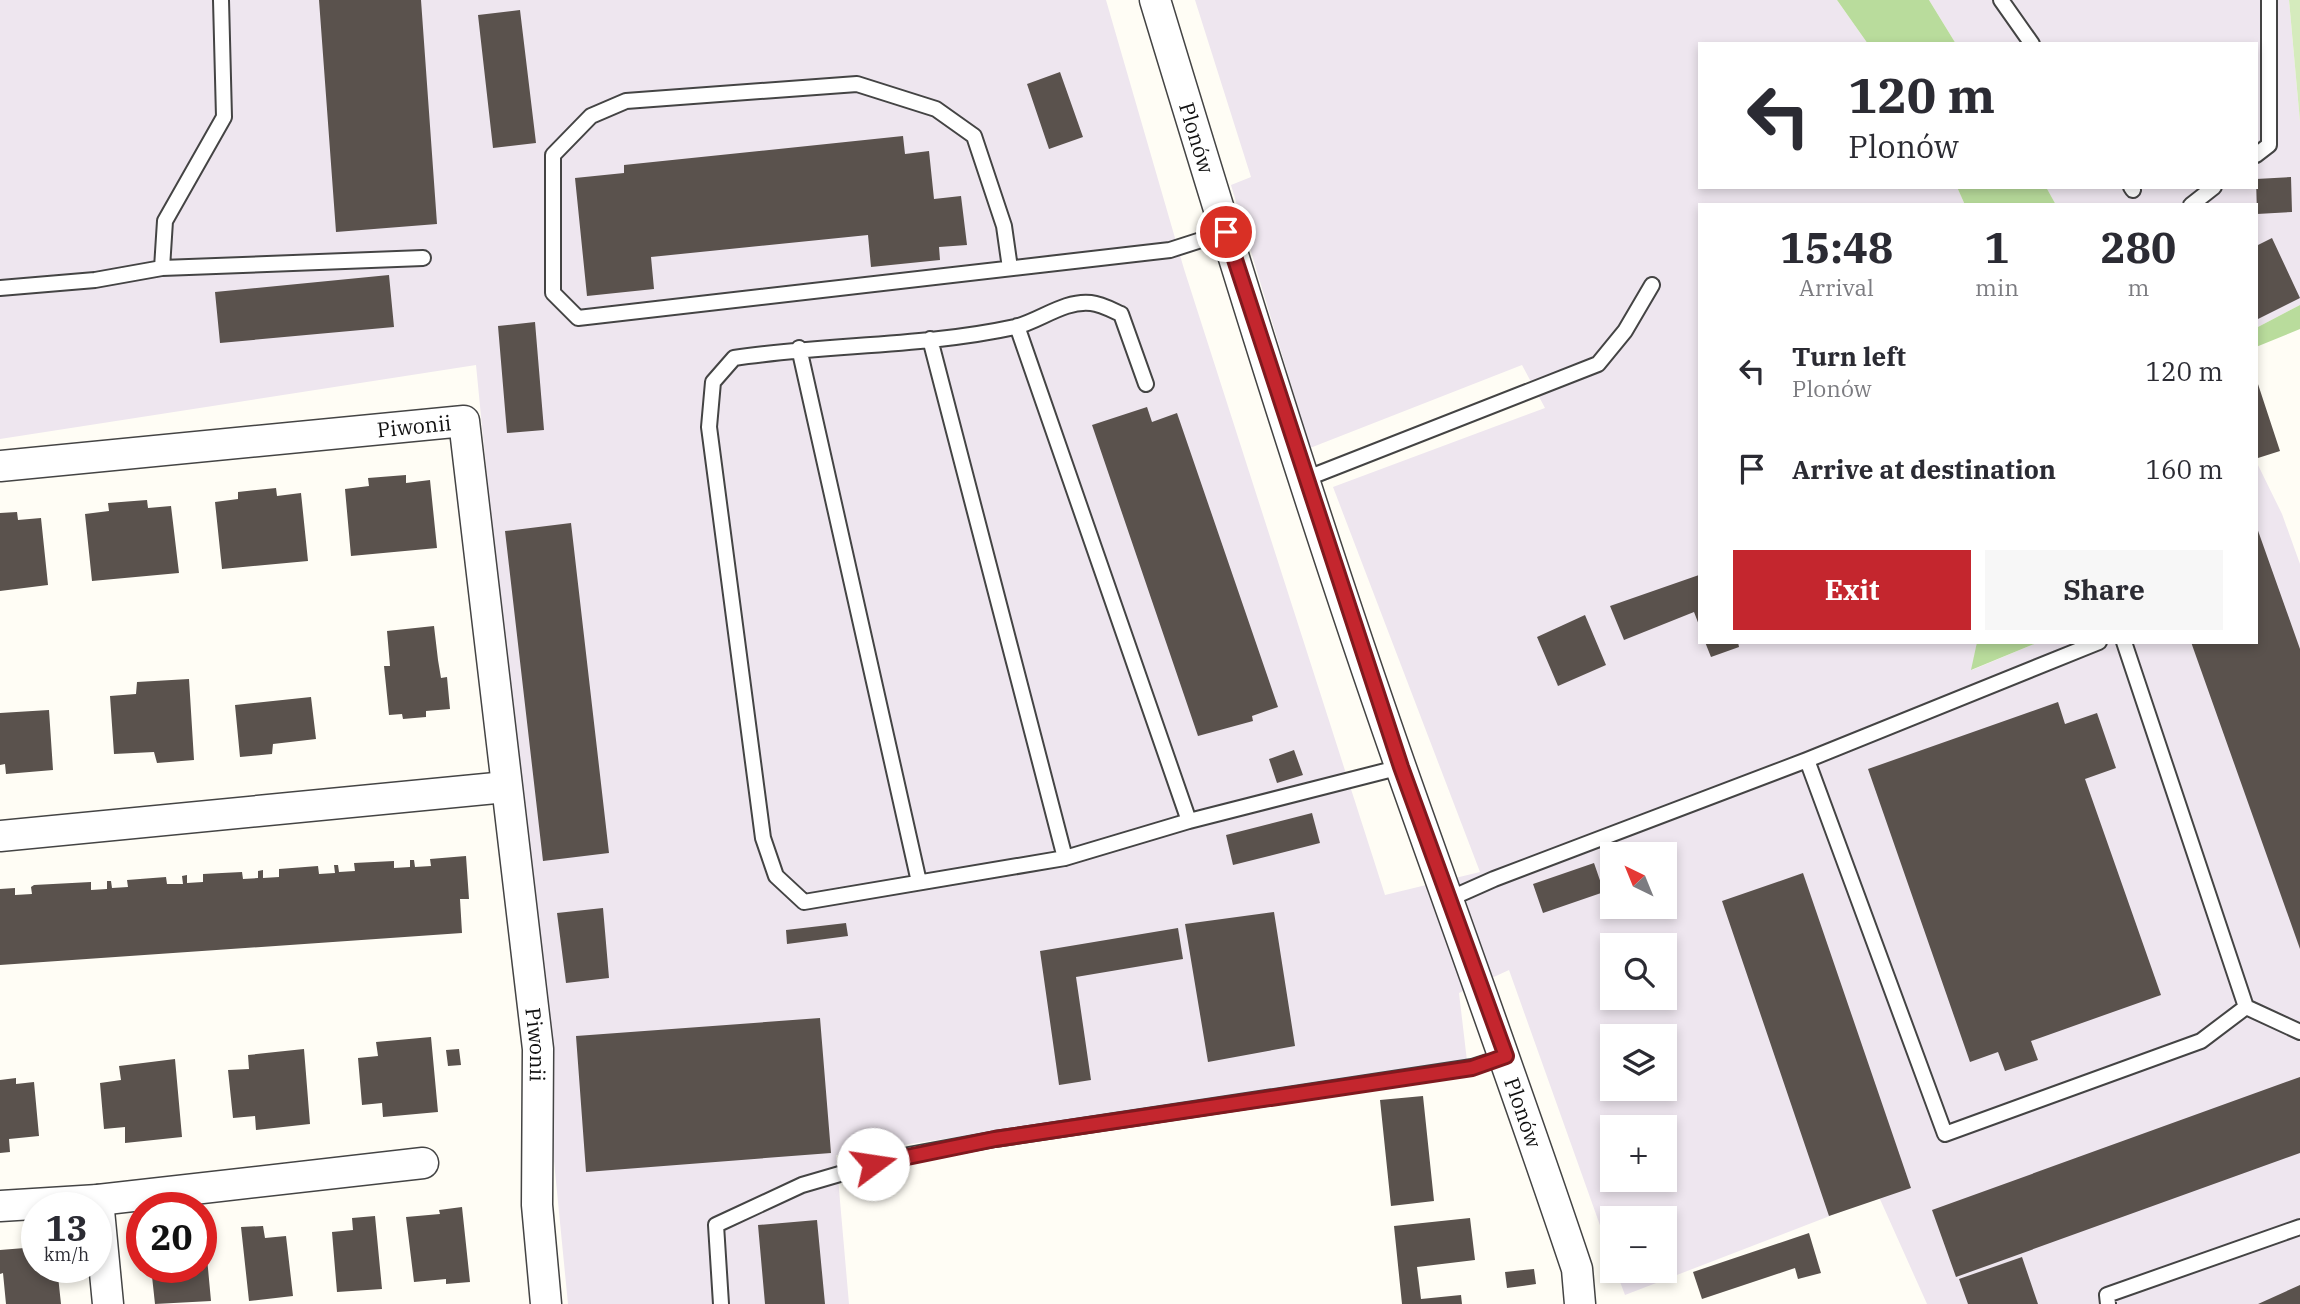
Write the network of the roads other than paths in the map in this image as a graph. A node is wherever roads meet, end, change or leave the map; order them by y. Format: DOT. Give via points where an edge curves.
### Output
graph roads {
  1 [pos="221,0"];
  2 [pos="1156,0"];
  3 [pos="2001,0"];
  4 [pos="2269,0"];
  5 [pos="2031,42"];
  6 [pos="2258,153"];
  7 [pos="2211,189"];
  8 [pos="2194,203"];
  9 [pos="1226,232"];
  10 [pos="423,258"];
  11 [pos="162,268"];
  12 [pos="1010,268"];
  13 [pos="1652,285"];
  14 [pos="0,288"];
  15 [pos="1017,326"];
  16 [pos="930,339"];
  17 [pos="799,348"];
  18 [pos="1146,384"];
  19 [pos="0,466"];
  20 [pos="1305,479"];
  21 [pos="2094,644"];
  22 [pos="2125,644"];
  23 [pos="1807,760"];
  24 [pos="1401,767"];
  25 [pos="506,787"];
  26 [pos="1189,821"];
  27 [pos="0,836"];
  28 [pos="1065,858"];
  29 [pos="919,882"];
  30 [pos="1449,899"];
  31 [pos="2246,1007"];
  32 [pos="2300,1032"];
  33 [pos="1506,1056"];
  34 [pos="424,1163"];
  35 [pos="112,1198"];
  36 [pos="21,1205"];
  37 [pos="0,1206"];
  38 [pos="2300,1227"];
  39 [pos="1577,1269"];
  40 [pos="106,1283"];
  41 [pos="108,1304"];
  42 [pos="546,1304"];
  43 [pos="720,1304"];
  44 [pos="1580,1304"];
  45 [pos="1597,1304"];
  46 [pos="2109,1304"];
  1 -- 11 [label="lane" via="224,117 165,221"];
  2 -- 9 [label="street, Plonów"];
  3 -- 5 [label="lane"];
  4 -- 6 [label="lane" via="2269,145"];
  7 -- 8 [label="lane"];
  9 -- 12 [label="lane" via="1170,250"];
  9 -- 20 [label="street, Plonów"];
  10 -- 11 [label="lane"];
  11 -- 14 [label="lane" via="95,280"];
  12 -- 12 [label="lane" via="578,318 553,293 553,155 591,116 626,101 857,84 936,109 974,136 1004,226"];
  13 -- 20 [label="lane" via="1625,331 1598,363"];
  15 -- 16 [label="lane"];
  15 -- 18 [label="lane" via="1068,306 1091,303 1121,314"];
  15 -- 26 [label="lane"];
  16 -- 17 [label="lane"];
  16 -- 28 [label="lane"];
  17 -- 29 [label="lane"];
  17 -- 29 [label="lane" via="734,358 713,382 709,427 763,838 776,876 804,902"];
  19 -- 25 [label="street, Piwonii" via="464,421"];
  20 -- 24 [label="street, Plonów"];
  21 -- 23 [label="lane"];
  22 -- 31 [label="lane"];
  23 -- 30 [label="lane"];
  23 -- 31 [label="lane" via="1945,1134 2201,1041"];
  24 -- 26 [label="lane"];
  24 -- 30 [label="street, Plonów"];
  25 -- 27 [label="street"];
  25 -- 42 [label="street, Piwonii" via="538,1049 537,1205"];
  26 -- 28 [label="lane"];
  28 -- 29 [label="lane"];
  30 -- 33 [label="street, Plonów"];
  31 -- 32 [label="lane"];
  33 -- 39 [label="street, Plonów"];
  33 -- 43 [label="lane" via="1472,1068 995,1139 848,1170 802,1185 716,1225"];
  34 -- 35 [label="street"];
  36 -- 37 [label="street"];
  38 -- 46 [label="lane" via="2107,1295"];
  39 -- 44 [label="street, Plonów"];
  39 -- 45 [label="street, Plonów"];
  40 -- 41 [label="street"];
}
